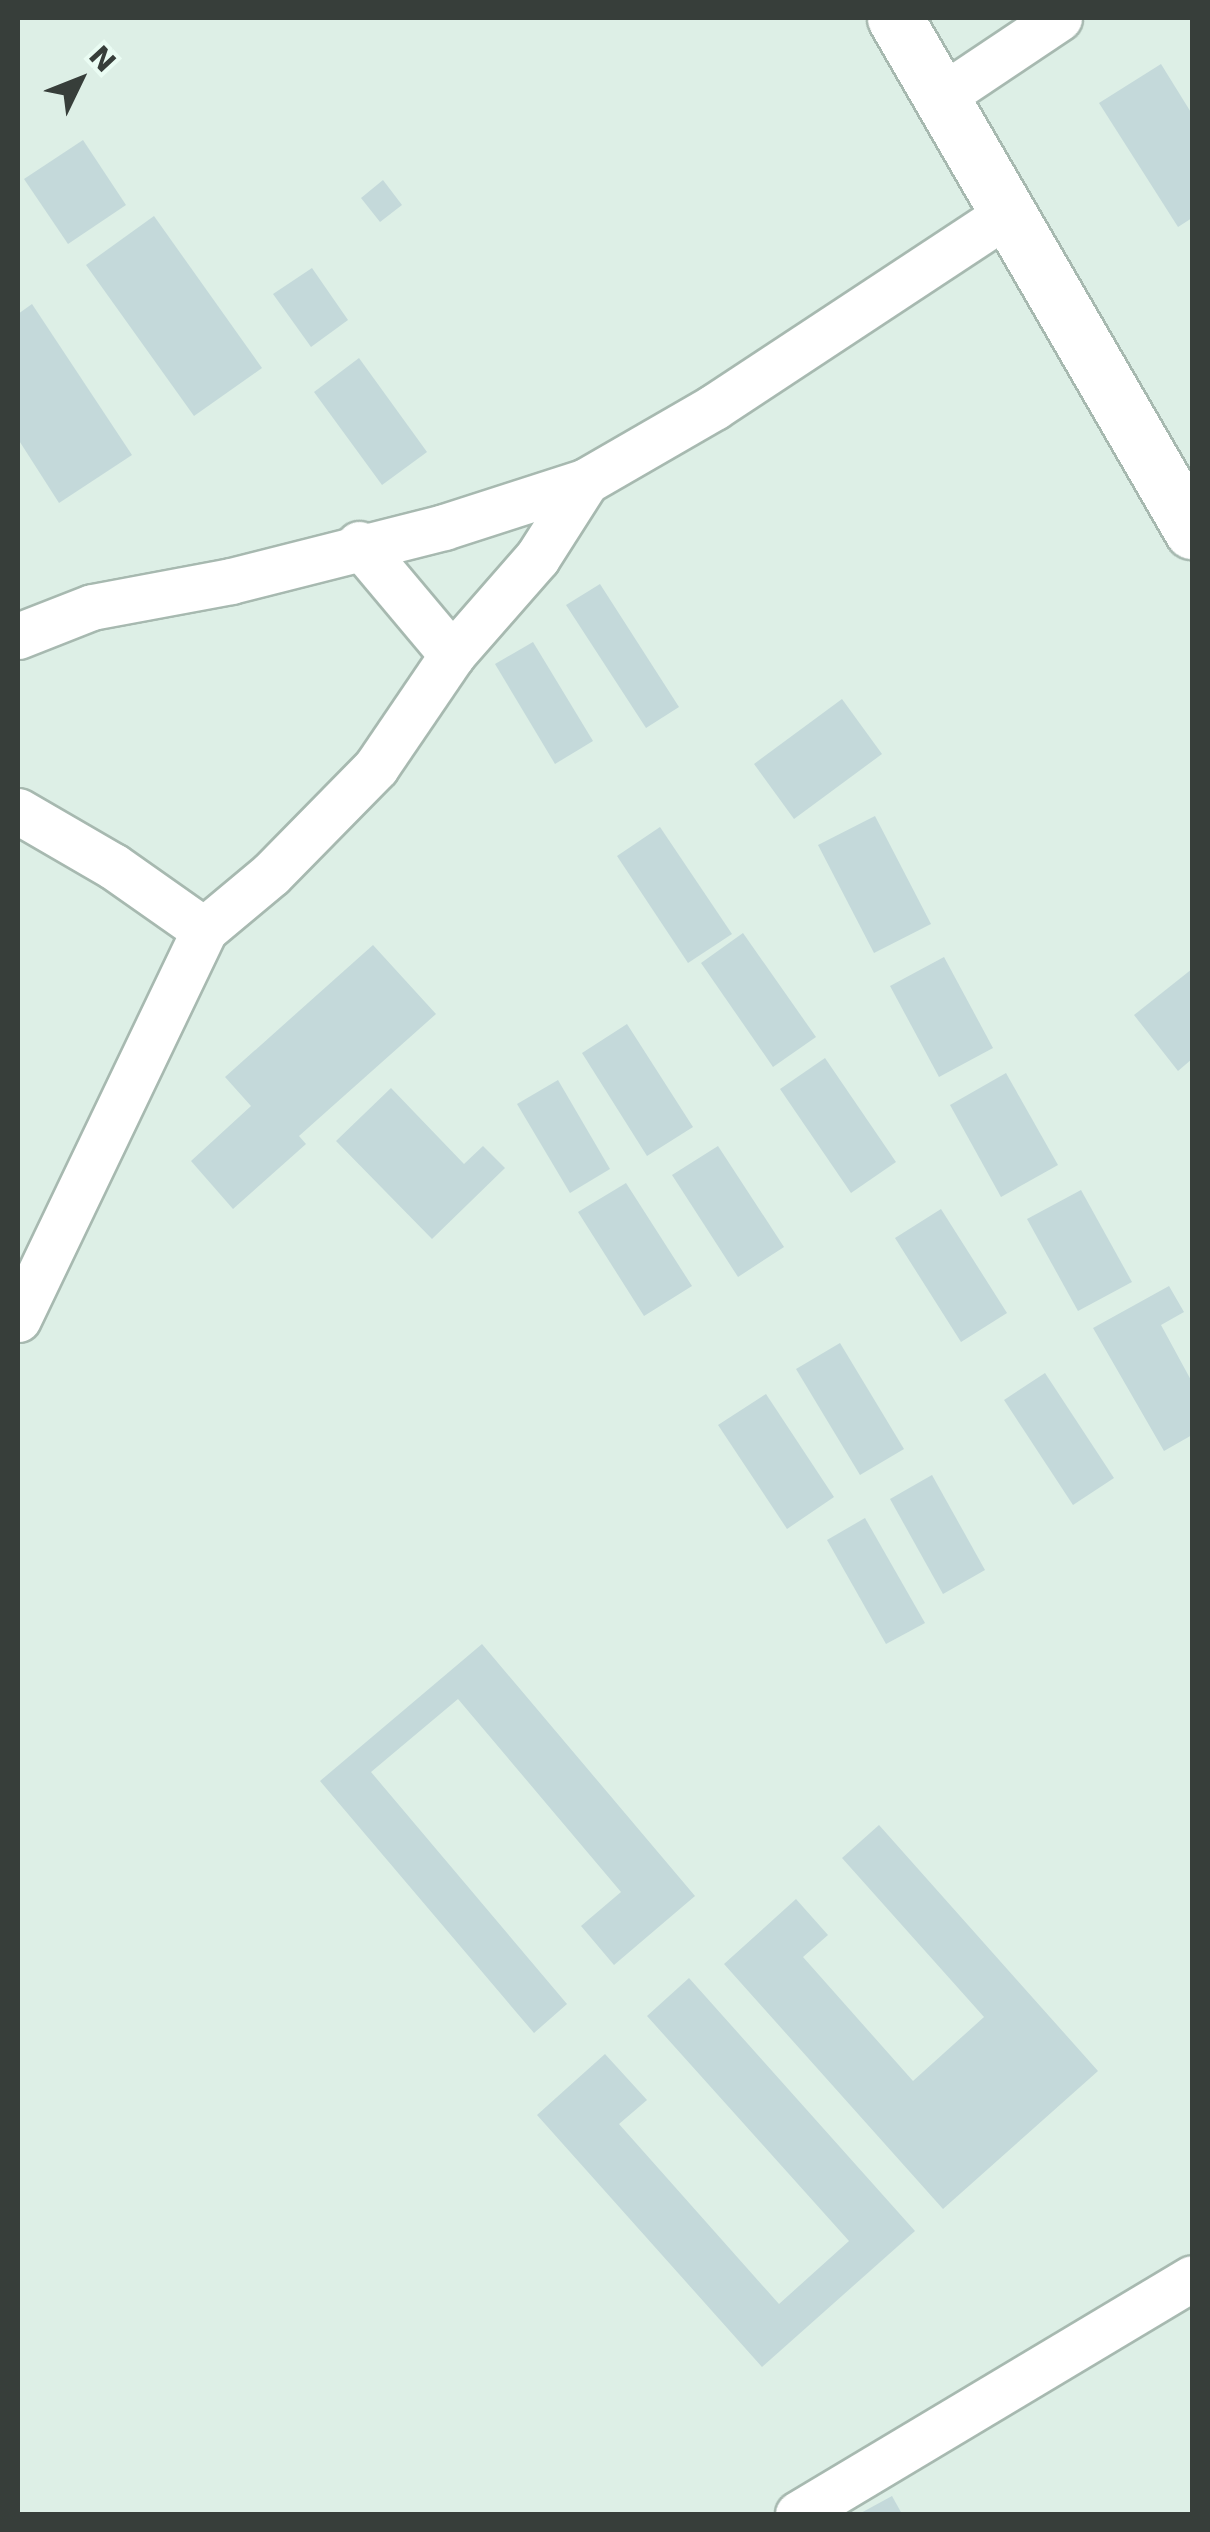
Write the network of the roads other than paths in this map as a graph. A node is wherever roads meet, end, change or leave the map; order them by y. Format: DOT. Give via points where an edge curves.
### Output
graph roads {
  1 [pos="895,18"];
  2 [pos="938,18"];
  3 [pos="1059,18"];
  4 [pos="956,86"];
  5 [pos="1008,214"];
  6 [pos="1192,455"];
  7 [pos="586,481"];
  8 [pos="1192,531"];
  9 [pos="360,544"];
  10 [pos="18,636"];
  11 [pos="452,655"];
  12 [pos="18,811"];
  13 [pos="204,930"];
  14 [pos="18,1319"];
  15 [pos="1192,2278"];
  16 [pos="798,2514"];
  1 -- 4 [label="main road"];
  2 -- 4 [label="main road"];
  3 -- 4 [label="street"];
  4 -- 5 [label="main road"];
  4 -- 6 [label="main road"];
  5 -- 7 [label="street" via="714,407"];
  5 -- 8 [label="main road"];
  7 -- 9 [label="street" via="444,527"];
  7 -- 11 [label="street" via="537,558"];
  9 -- 10 [label="street" via="231,581 92,608"];
  9 -- 11 [label="street"];
  11 -- 13 [label="street" via="376,767 271,874"];
  12 -- 13 [label="street"];
  13 -- 14 [label="street"];
  15 -- 16 [label="street"];
}
